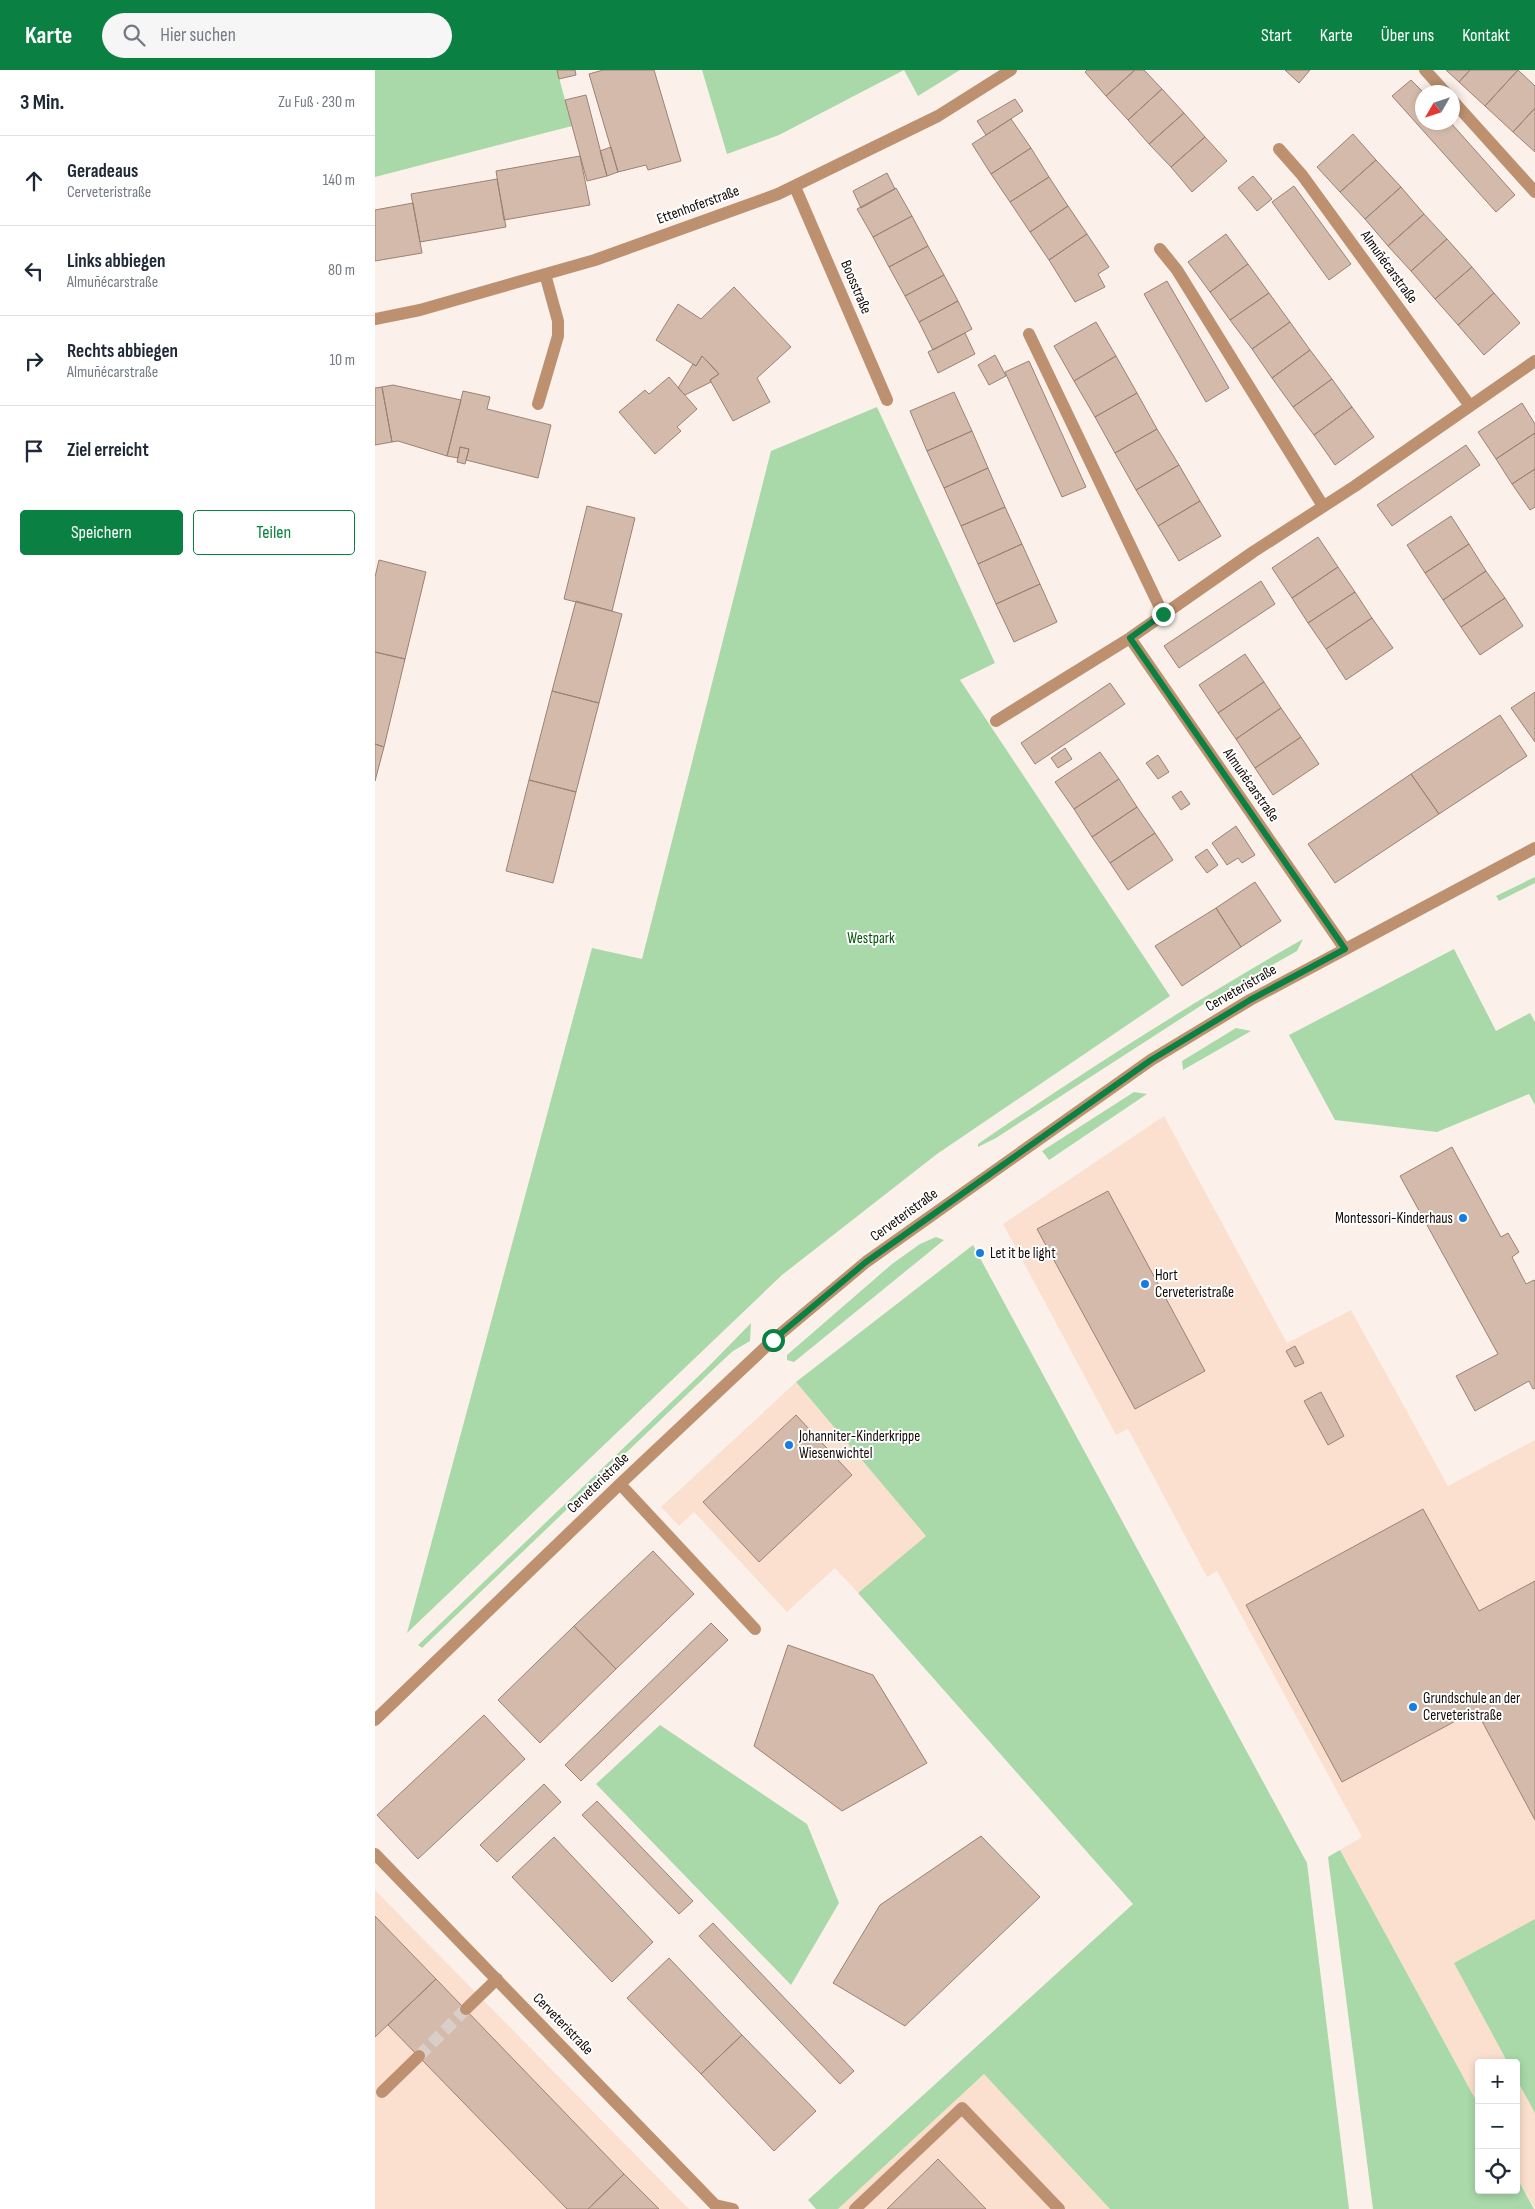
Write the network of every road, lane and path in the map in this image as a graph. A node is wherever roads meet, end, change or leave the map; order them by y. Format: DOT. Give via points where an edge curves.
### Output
graph roads {
  1 [pos="1011,70"];
  2 [pos="1425,70"];
  3 [pos="1439,85"];
  4 [pos="1460,109"];
  5 [pos="1279,148"];
  6 [pos="795,187"];
  7 [pos="1535,192"];
  8 [pos="1160,249"];
  9 [pos="545,274"];
  10 [pos="375,319"];
  11 [pos="1029,334"];
  12 [pos="1535,361"];
  13 [pos="887,400"];
  14 [pos="538,404"];
  15 [pos="1470,406"];
  16 [pos="1323,506"];
  17 [pos="1163,614"];
  18 [pos="1130,638"];
  19 [pos="995,721"];
  20 [pos="1535,848"];
  21 [pos="1345,949"];
  22 [pos="620,1484"];
  23 [pos="755,1629"];
  24 [pos="375,1720"];
  25 [pos="375,1854"];
  26 [pos="497,1979"];
  27 [pos="466,2009"];
  28 [pos="419,2056"];
  29 [pos="382,2092"];
  30 [pos="717,2207"];
  31 [pos="733,2209"];
  32 [pos="855,2209"];
  33 [pos="1059,2209"];
  1 -- 6 [label="street, Ettenhoferstraße" via="938,116"];
  2 -- 3 [label="street"];
  4 -- 7 [label="street"];
  5 -- 15 [label="street, Almuñécarstraße"];
  6 -- 9 [label="street, Ettenhoferstraße" via="595,260"];
  6 -- 13 [label="street, Boosstraße"];
  8 -- 16 [label="street" via="1177,270"];
  9 -- 10 [label="street, Ettenhoferstraße" via="421,310"];
  9 -- 14 [label="street" via="558,321 558,336"];
  11 -- 17 [label="street"];
  12 -- 15 [label="street"];
  15 -- 16 [label="street"];
  16 -- 17 [label="street"];
  17 -- 18 [label="street"];
  18 -- 19 [label="street"];
  18 -- 21 [label="street, Almuñécarstraße"];
  20 -- 21 [label="street, Cerveteristraße"];
  21 -- 22 [label="street, Cerveteristraße" via="1250,1000 1151,1060 866,1262 773,1340"];
  22 -- 23 [label="street"];
  22 -- 24 [label="street, Cerveteristraße"];
  25 -- 26 [label="street, Cerveteristraße"];
  26 -- 27 [label="street"];
  26 -- 30 [label="street, Cerveteristraße"];
  28 -- 29 [label="street"];
  30 -- 31 [label="street, Cerveteristraße"];
  32 -- 33 [label="street" via="961,2108"];
}
